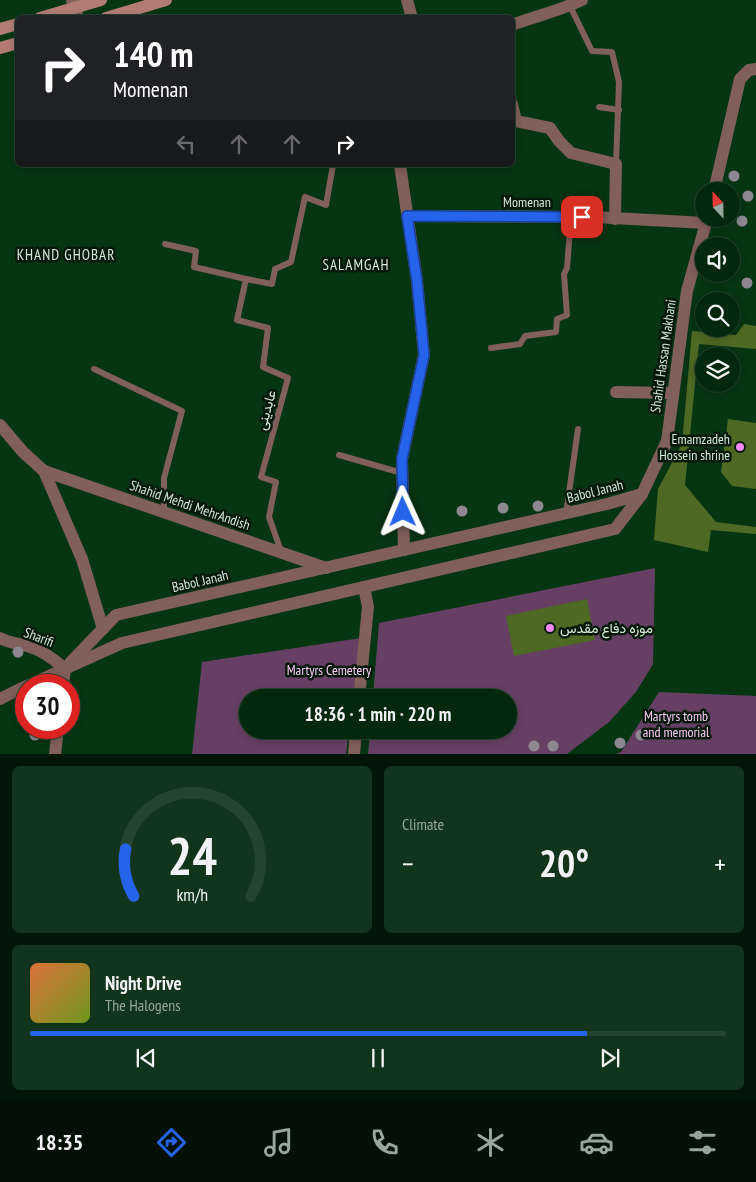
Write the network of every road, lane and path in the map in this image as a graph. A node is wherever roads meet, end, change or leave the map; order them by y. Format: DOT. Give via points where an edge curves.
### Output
graph roads {
  1 [pos="101,0"];
  2 [pos="166,0"];
  3 [pos="407,0"];
  4 [pos="582,0"];
  5 [pos="570,6"];
  6 [pos="74,8"];
  7 [pos="50,15"];
  8 [pos="116,15"];
  9 [pos="411,15"];
  10 [pos="515,24"];
  11 [pos="15,25"];
  12 [pos="0,29"];
  13 [pos="15,44"];
  14 [pos="0,48"];
  15 [pos="756,69"];
  16 [pos="599,107"];
  17 [pos="619,110"];
  18 [pos="515,121"];
  19 [pos="616,164"];
  20 [pos="333,167"];
  21 [pos="400,167"];
  22 [pos="716,182"];
  23 [pos="407,216"];
  24 [pos="571,217"];
  25 [pos="616,219"];
  26 [pos="695,221"];
  27 [pos="705,228"];
  28 [pos="165,244"];
  29 [pos="246,279"];
  30 [pos="491,348"];
  31 [pos="94,369"];
  32 [pos="616,392"];
  33 [pos="672,393"];
  34 [pos="0,425"];
  35 [pos="578,429"];
  36 [pos="339,455"];
  37 [pos="44,471"];
  38 [pos="402,473"];
  39 [pos="642,494"];
  40 [pos="164,512"];
  41 [pos="566,514"];
  42 [pos="404,550"];
  43 [pos="281,552"];
  44 [pos="326,568"];
  45 [pos="364,587"];
  46 [pos="103,629"];
  47 [pos="0,638"];
  48 [pos="65,669"];
  49 [pos="54,674"];
  50 [pos="64,674"];
  51 [pos="360,689"];
  52 [pos="15,692"];
  53 [pos="0,698"];
  54 [pos="57,739"];
  55 [pos="355,739"];
  56 [pos="55,754"];
  57 [pos="354,754"];
  1 -- 6 [label="main road"];
  2 -- 8 [label="main road"];
  3 -- 9 [label="street"];
  4 -- 5 [label="street"];
  5 -- 10 [label="street"];
  5 -- 17 [label="lane" via="592,51 612,52 619,82"];
  6 -- 7 [label="main road"];
  11 -- 12 [label="main road"];
  13 -- 14 [label="main road"];
  15 -- 22 [label="street" via="749,70 740,79"];
  16 -- 17 [label="lane"];
  17 -- 19 [label="lane"];
  18 -- 19 [label="street" via="550,128 571,153"];
  19 -- 25 [label="street"];
  20 -- 29 [label="lane" via="326,205 305,197 291,262 275,269 272,284"];
  21 -- 23 [label="street"];
  23 -- 24 [label="street, Momenan"];
  23 -- 38 [label="street" via="424,355 402,459"];
  24 -- 25 [label="street, Momenan"];
  24 -- 30 [label="lane" via="564,274 567,315 557,319 556,332 526,336 520,344"];
  25 -- 26 [label="street, Momenan"];
  27 -- 33 [label="street, Shahid Hassan Makhani" via="687,291"];
  28 -- 29 [label="lane" via="196,252 194,267"];
  29 -- 43 [label="lane, عابدینی" via="238,320 268,328 263,367 288,378 261,477 276,482 269,517"];
  31 -- 40 [label="lane" via="182,411 164,478"];
  32 -- 33 [label="street"];
  33 -- 39 [label="street, Shahid Hassan Makhani" via="667,441"];
  34 -- 37 [label="street, Shahid Mehdi MehrAndish"];
  35 -- 41 [label="lane"];
  36 -- 38 [label="lane"];
  37 -- 40 [label="street, Shahid Mehdi MehrAndish"];
  37 -- 46 [label="street, Shahid Mehdi MehrAndish" via="82,559"];
  38 -- 42 [label="street"];
  39 -- 41 [label="street, Babol Janah"];
  39 -- 45 [label="street, Babol Janah" via="615,530"];
  40 -- 43 [label="street, Shahid Mehdi MehrAndish"];
  41 -- 42 [label="street, Babol Janah"];
  42 -- 44 [label="street, Babol Janah"];
  43 -- 44 [label="street, Shahid Mehdi MehrAndish"];
  44 -- 46 [label="street, Babol Janah" via="116,616"];
  45 -- 48 [label="street, Babol Janah" via="122,643"];
  45 -- 51 [label="street" via="368,607"];
  46 -- 48 [label="street, Babol Janah"];
  47 -- 48 [label="street, Sharifi" via="48,654"];
  48 -- 49 [label="street, Babol Janah"];
  48 -- 50 [label="street"];
  52 -- 53 [label="street, Babol Janah"];
  54 -- 56 [label="street"];
  55 -- 57 [label="street"];
}
